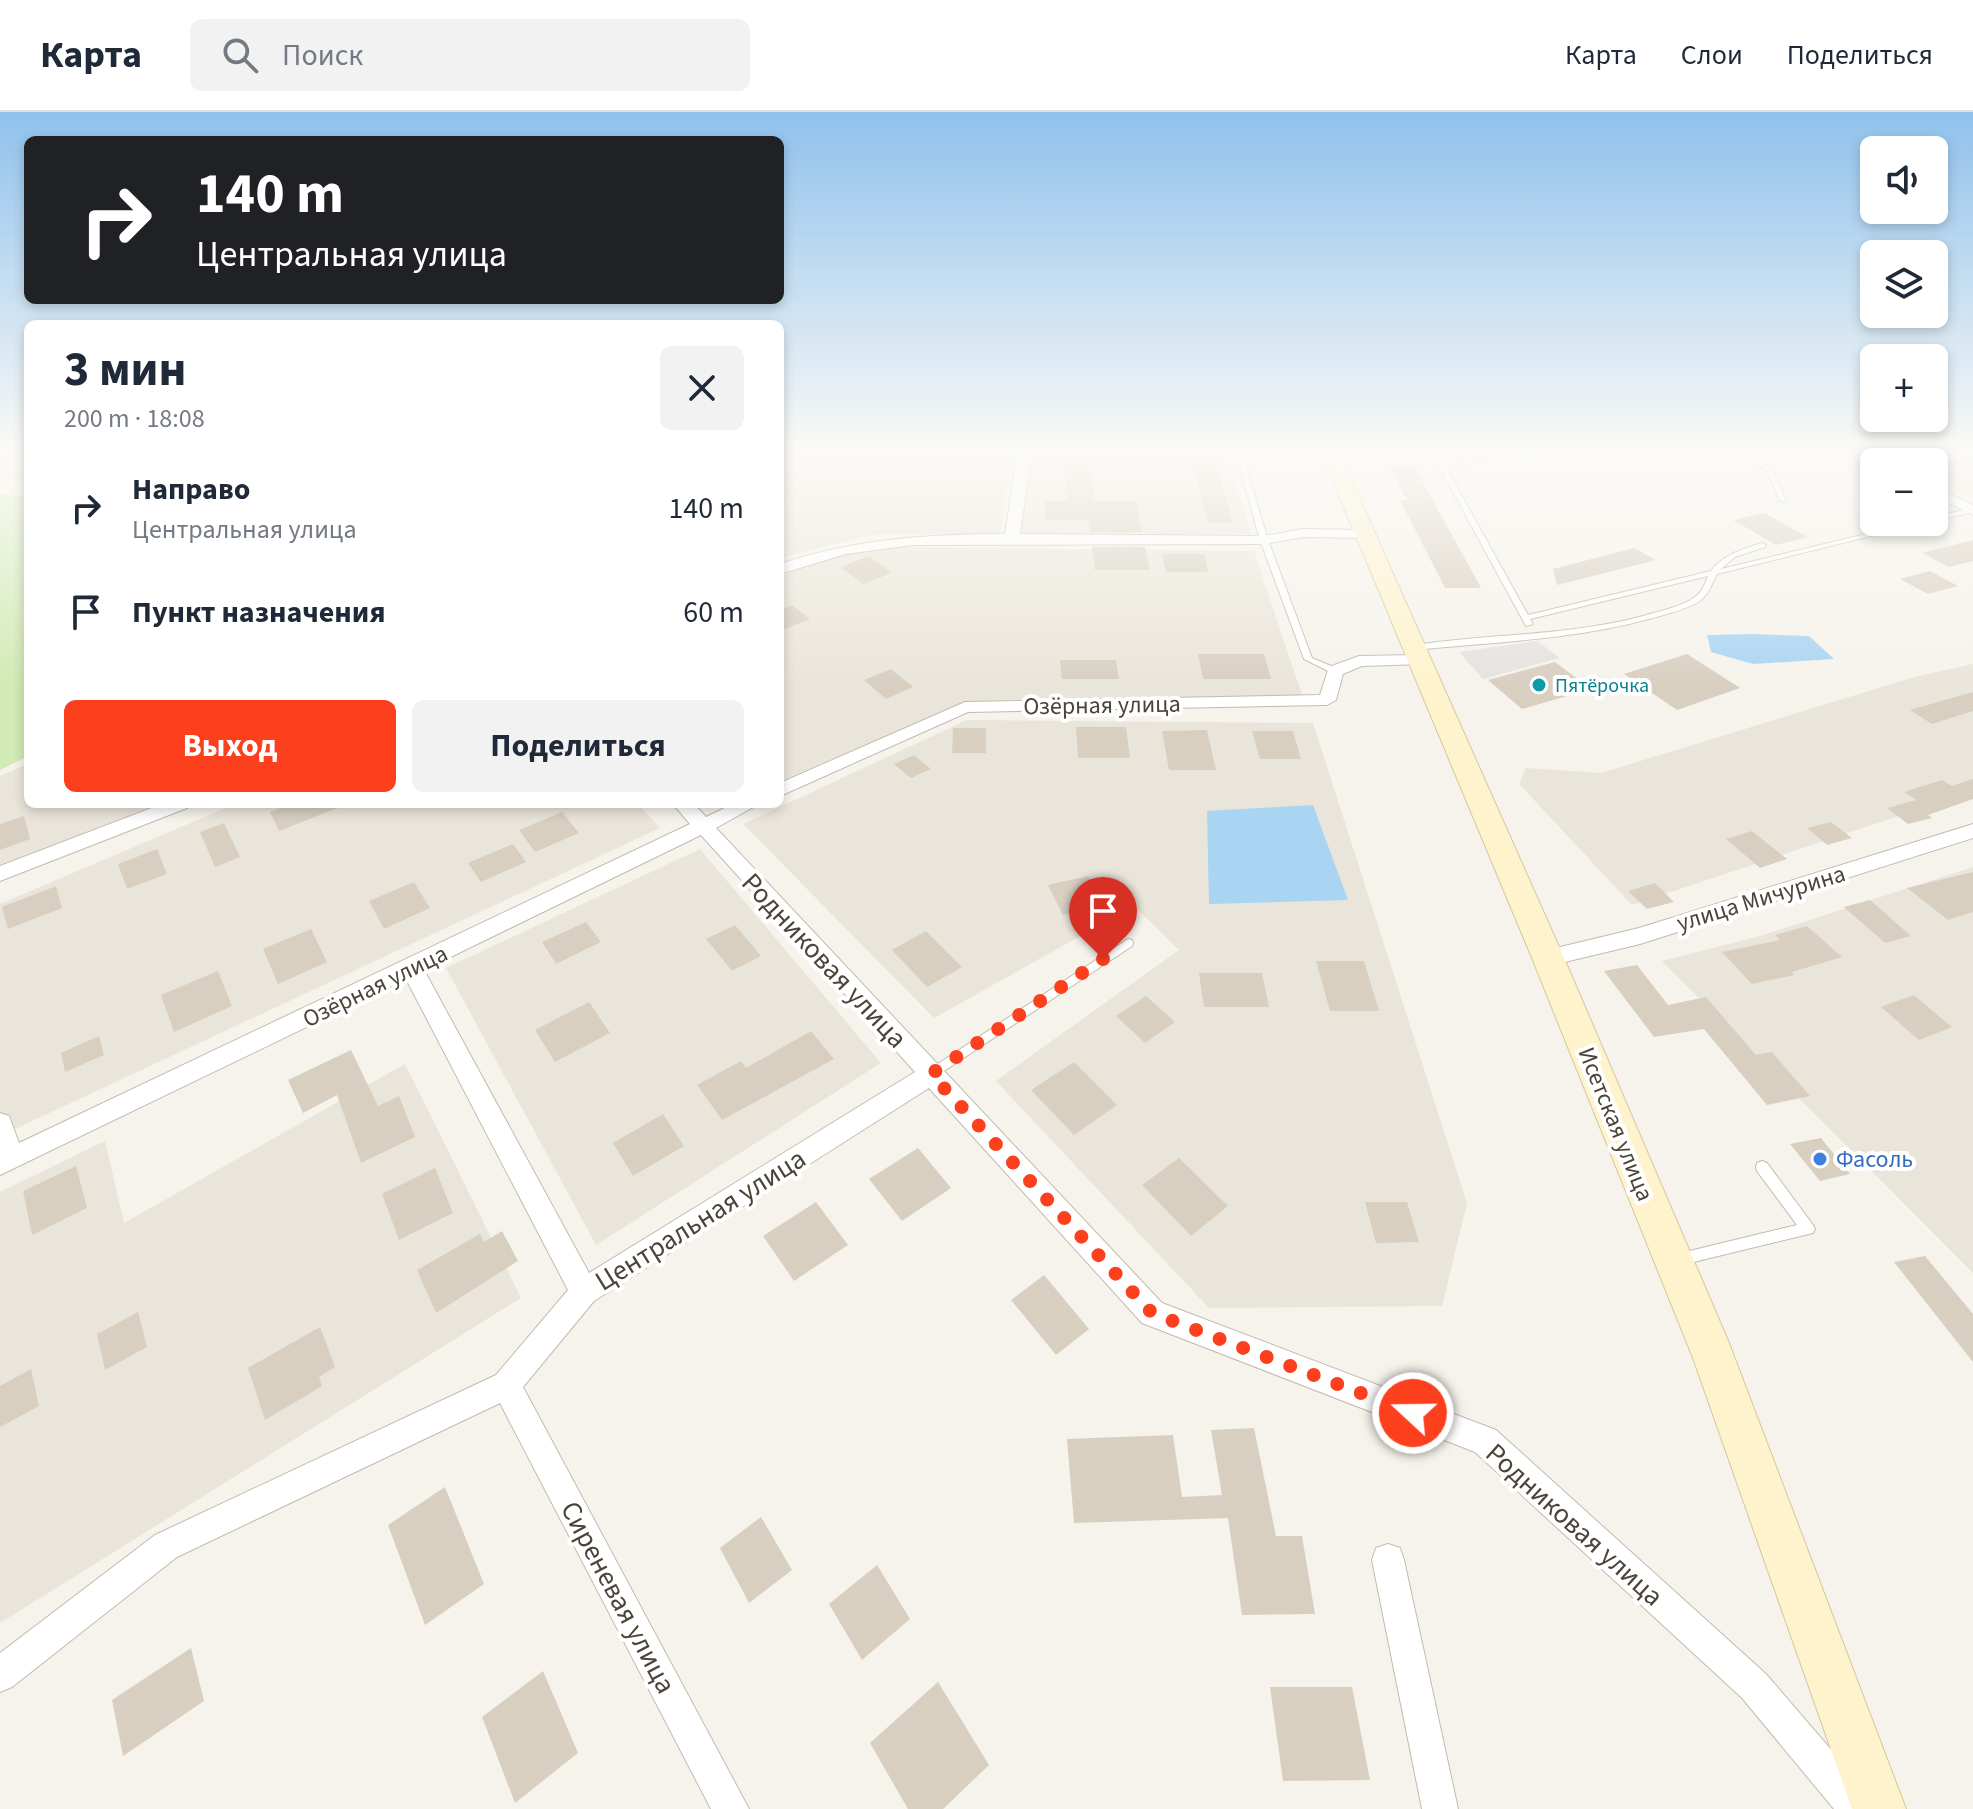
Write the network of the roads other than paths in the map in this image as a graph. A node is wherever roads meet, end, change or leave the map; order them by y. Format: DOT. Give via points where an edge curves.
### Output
graph roads {
  1 [pos="1013,529"];
  2 [pos="1261,529"];
  3 [pos="1361,529"];
  4 [pos="1477,529"];
  5 [pos="1363,534"];
  6 [pos="1867,536"];
  7 [pos="1012,538"];
  8 [pos="1264,540"];
  9 [pos="1762,545"];
  10 [pos="784,565"];
  11 [pos="1712,574"];
  12 [pos="1526,618"];
  13 [pos="1535,634"];
  14 [pos="1415,654"];
  15 [pos="1335,671"];
  16 [pos="784,788"];
  17 [pos="170,808"];
  18 [pos="728,808"];
  19 [pos="692,815"];
  20 [pos="1973,831"];
  21 [pos="0,874"];
  22 [pos="1128,943"];
  23 [pos="1548,958"];
  24 [pos="412,969"];
  25 [pos="931,1074"];
  26 [pos="0,1124"];
  27 [pos="6,1161"];
  28 [pos="1762,1167"];
  29 [pos="1673,1262"];
  30 [pos="584,1292"];
  31 [pos="506,1385"];
  32 [pos="1388,1560"];
  33 [pos="0,1675"];
  34 [pos="731,1809"];
  35 [pos="1440,1809"];
  36 [pos="1858,1809"];
  37 [pos="1879,1809"];
  1 -- 7 [label="street"];
  2 -- 8 [label="lane"];
  3 -- 5 [label="main road, Исетская улица"];
  4 -- 12 [label="lane"];
  5 -- 8 [label="street" via="1303,533"];
  5 -- 14 [label="main road, Исетская улица"];
  6 -- 11 [label="lane"];
  7 -- 8 [label="street"];
  7 -- 10 [label="street" via="876,542"];
  8 -- 15 [label="lane" via="1308,659"];
  9 -- 11 [label="lane" via="1731,557"];
  11 -- 12 [label="lane"];
  11 -- 13 [label="lane" via="1704,593 1691,602 1623,622"];
  12 -- 13 [label="lane"];
  13 -- 14 [label="lane"];
  14 -- 15 [label="street" via="1359,661"];
  14 -- 23 [label="main road, Исетская улица"];
  15 -- 16 [label="street, Озёрная улица" via="1327,700 965,707"];
  17 -- 21 [label="street"];
  18 -- 19 [label="street, Озёрная улица"];
  19 -- 24 [label="street, Озёрная улица"];
  19 -- 25 [label="street, Родниковая улица"];
  20 -- 23 [label="street, улица Мичурина" via="1640,936"];
  22 -- 25 [label="lane, Центральная улица"];
  23 -- 29 [label="main road, Исетская улица"];
  24 -- 27 [label="street, Озёрная улица"];
  24 -- 30 [label="street"];
  25 -- 30 [label="street, Центральная улица"];
  25 -- 36 [label="street, Родниковая улица" via="1152,1313 1485,1441 1754,1686"];
  26 -- 27 [label="street"];
  28 -- 29 [label="lane" via="1808,1229"];
  29 -- 37 [label="main road, Исетская улица" via="1714,1358"];
  30 -- 31 [label="street, Центральная улица"];
  31 -- 33 [label="street, Центральная улица" via="166,1546"];
  31 -- 34 [label="street, Сиреневая улица"];
  32 -- 35 [label="street"];
}
